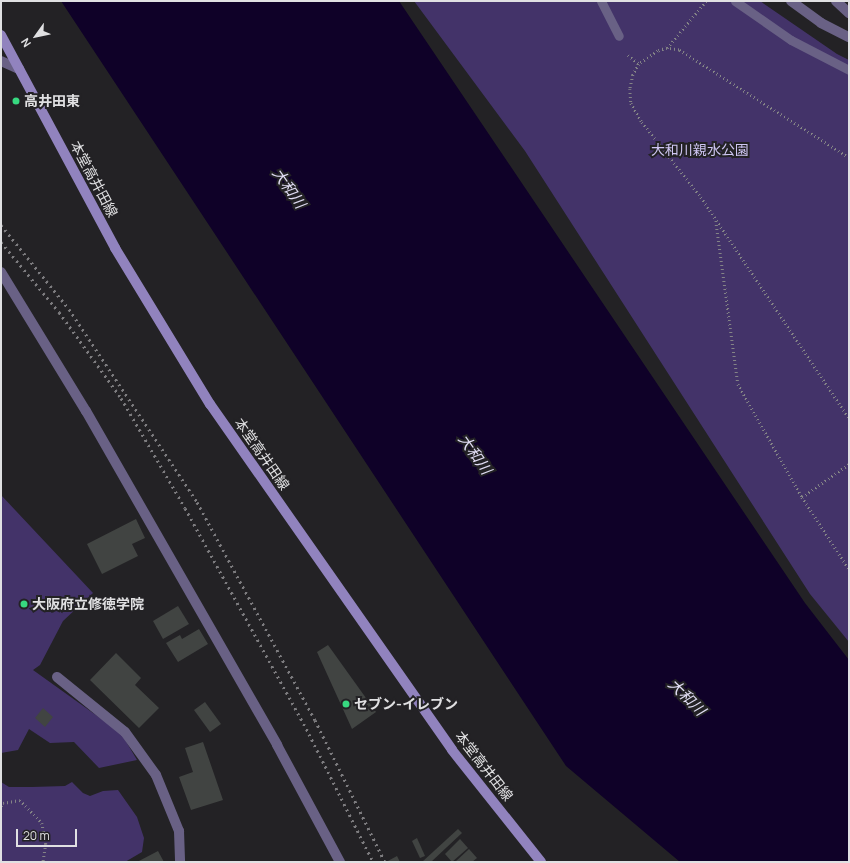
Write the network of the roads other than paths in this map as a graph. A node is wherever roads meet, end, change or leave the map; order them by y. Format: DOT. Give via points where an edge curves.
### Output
graph roads {
  1 [pos="601,1"];
  2 [pos="735,1"];
  3 [pos="791,1"];
  4 [pos="836,1"];
  5 [pos="848,8"];
  6 [pos="1,35"];
  7 [pos="619,36"];
  8 [pos="849,37"];
  9 [pos="1,61"];
  10 [pos="19,69"];
  11 [pos="849,70"];
  12 [pos="1,272"];
  13 [pos="58,677"];
  14 [pos="180,862"];
  15 [pos="340,862"];
  16 [pos="541,862"];
  1 -- 7 [label="lane"];
  2 -- 11 [label="lane" via="791,40"];
  3 -- 8 [label="street" via="821,23"];
  4 -- 5 [label="street"];
  6 -- 10 [label="main road, 本堂高井田線"];
  9 -- 10 [label="street"];
  10 -- 16 [label="main road, 本堂高井田線" via="114,248 210,404 452,750"];
  12 -- 15 [label="street" via="86,410 288,764"];
  13 -- 14 [label="street" via="125,732 156,775 179,831"];
}
